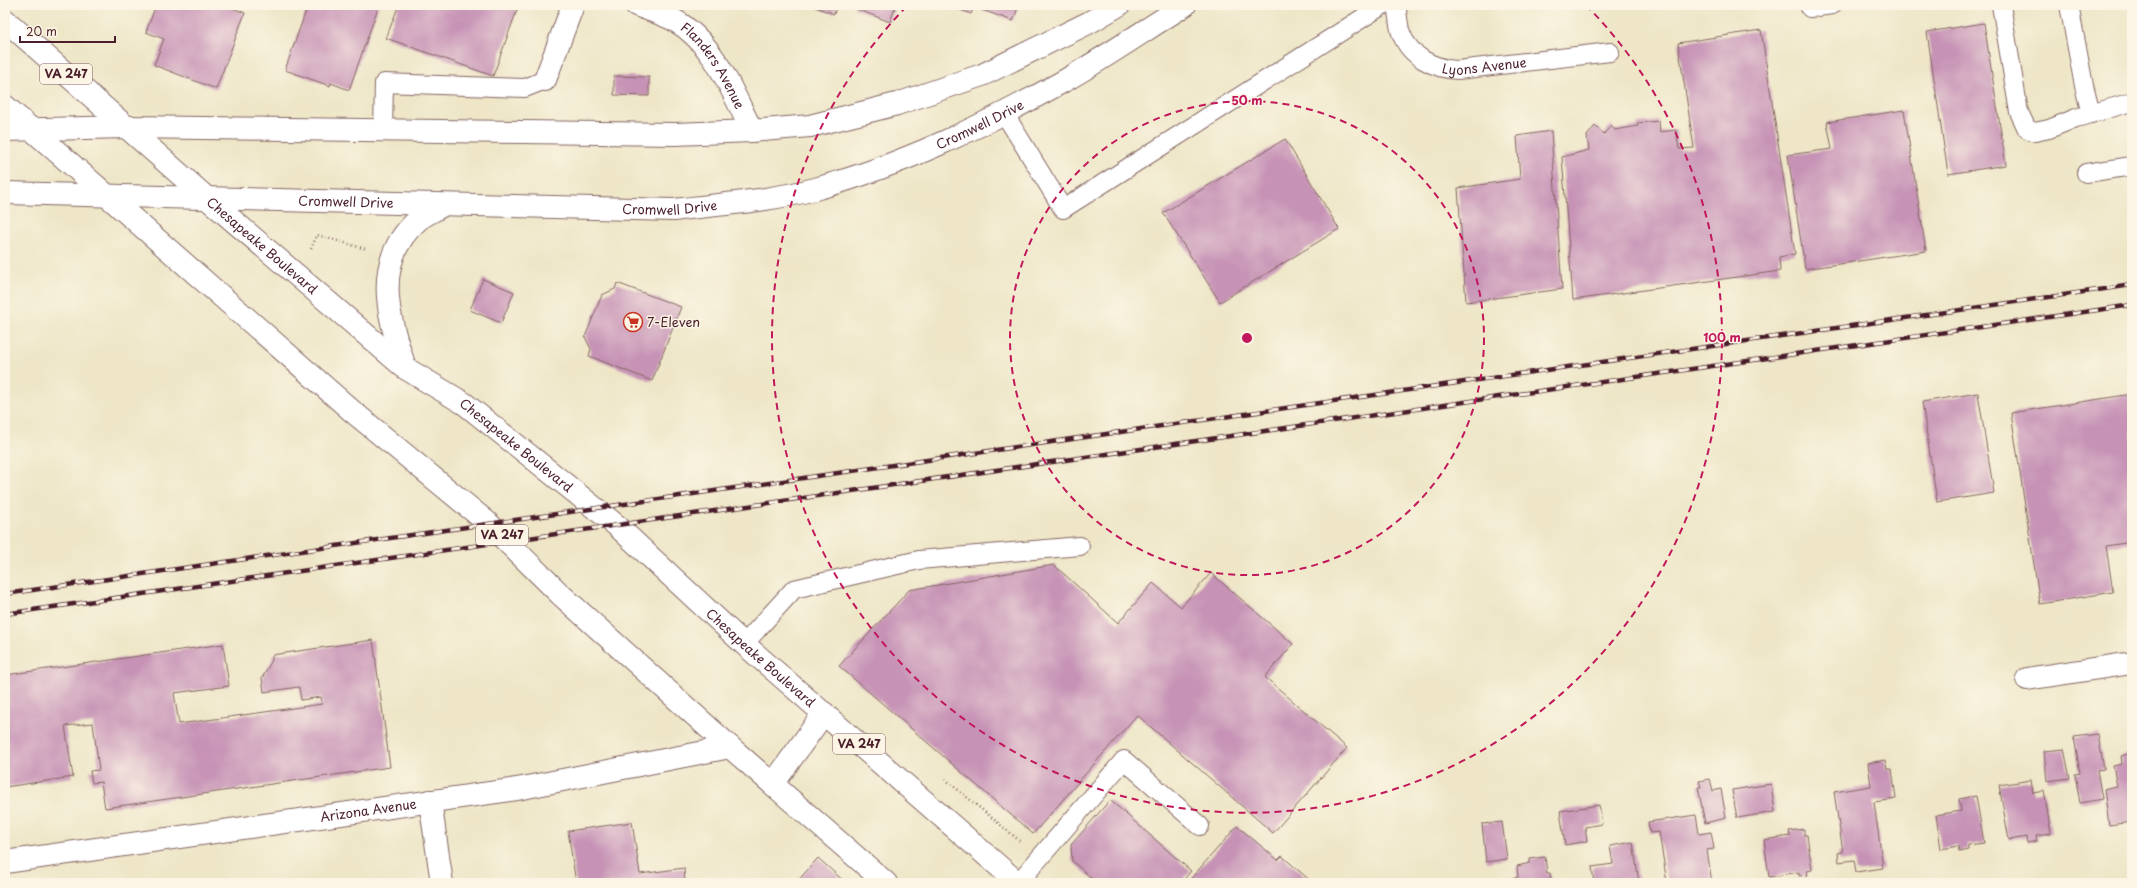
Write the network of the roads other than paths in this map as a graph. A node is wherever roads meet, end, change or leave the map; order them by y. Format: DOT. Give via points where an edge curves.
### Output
graph roads {
  1 [pos="572,5"];
  2 [pos="636,5"];
  3 [pos="1119,5"];
  4 [pos="1185,5"];
  5 [pos="1383,5"];
  6 [pos="1396,5"];
  7 [pos="1832,5"];
  8 [pos="2001,5"];
  9 [pos="2069,5"];
  10 [pos="1810,8"];
  11 [pos="5,20"];
  12 [pos="1610,52"];
  13 [pos="545,80"];
  14 [pos="2132,102"];
  15 [pos="5,106"];
  16 [pos="1004,113"];
  17 [pos="2091,114"];
  18 [pos="126,127"];
  19 [pos="5,130"];
  20 [pos="383,130"];
  21 [pos="32,131"];
  22 [pos="752,132"];
  23 [pos="2132,166"];
  24 [pos="2086,173"];
  25 [pos="5,193"];
  26 [pos="108,196"];
  27 [pos="209,200"];
  28 [pos="443,205"];
  29 [pos="406,368"];
  30 [pos="1080,546"];
  31 [pos="744,644"];
  32 [pos="2132,663"];
  33 [pos="2027,679"];
  34 [pos="824,714"];
  35 [pos="730,747"];
  36 [pos="773,784"];
  37 [pos="430,801"];
  38 [pos="1200,826"];
  39 [pos="5,862"];
  40 [pos="442,883"];
  41 [pos="886,883"];
  42 [pos="1018,883"];
  1 -- 13 [label="street"];
  2 -- 22 [label="street, Flanders Avenue" via="674,20 698,38 713,56"];
  3 -- 22 [label="street" via="968,80 897,104 810,126"];
  4 -- 16 [label="street, Cromwell Drive" via="1065,80"];
  5 -- 16 [label="lane" via="1063,209"];
  6 -- 12 [label="lane, Lyons Avenue" via="1401,33 1412,51 1429,64 1449,70"];
  7 -- 10 [label="lane"];
  8 -- 17 [label="lane" via="2019,112 2027,129 2035,132 2049,129"];
  9 -- 17 [label="lane"];
  11 -- 18 [label="street, Chesapeake Boulevard / VA 247"];
  13 -- 20 [label="lane" via="525,88 384,83"];
  14 -- 17 [label="lane"];
  15 -- 21 [label="street, VA 247"];
  16 -- 28 [label="street, Cromwell Drive" via="974,129 894,163 814,189 757,200 674,210"];
  18 -- 20 [label="street"];
  18 -- 21 [label="street"];
  18 -- 27 [label="street, Chesapeake Boulevard / VA 247"];
  19 -- 21 [label="street"];
  20 -- 22 [label="street" via="675,134"];
  21 -- 26 [label="street, VA 247"];
  23 -- 24 [label="lane"];
  25 -- 26 [label="street, Cromwell Drive"];
  26 -- 27 [label="street, Cromwell Drive"];
  26 -- 35 [label="street, VA 247" via="352,411 493,527 560,594"];
  27 -- 28 [label="street, Cromwell Drive"];
  27 -- 29 [label="street, Chesapeake Boulevard / VA 247"];
  28 -- 29 [label="street" via="415,224 401,239 389,263 388,306 393,334"];
  29 -- 31 [label="street, Chesapeake Boulevard / VA 247" via="465,404 616,525"];
  30 -- 31 [label="lane" via="920,560 794,589"];
  31 -- 34 [label="street, Chesapeake Boulevard / VA 247"];
  32 -- 33 [label="street"];
  34 -- 36 [label="street"];
  34 -- 42 [label="street, Chesapeake Boulevard / VA 247"];
  35 -- 36 [label="street, VA 247"];
  35 -- 37 [label="street, Arizona Avenue" via="518,789"];
  36 -- 41 [label="street, VA 247"];
  37 -- 39 [label="street, Arizona Avenue"];
  37 -- 40 [label="street"];
  38 -- 42 [label="lane" via="1124,760"];
}
